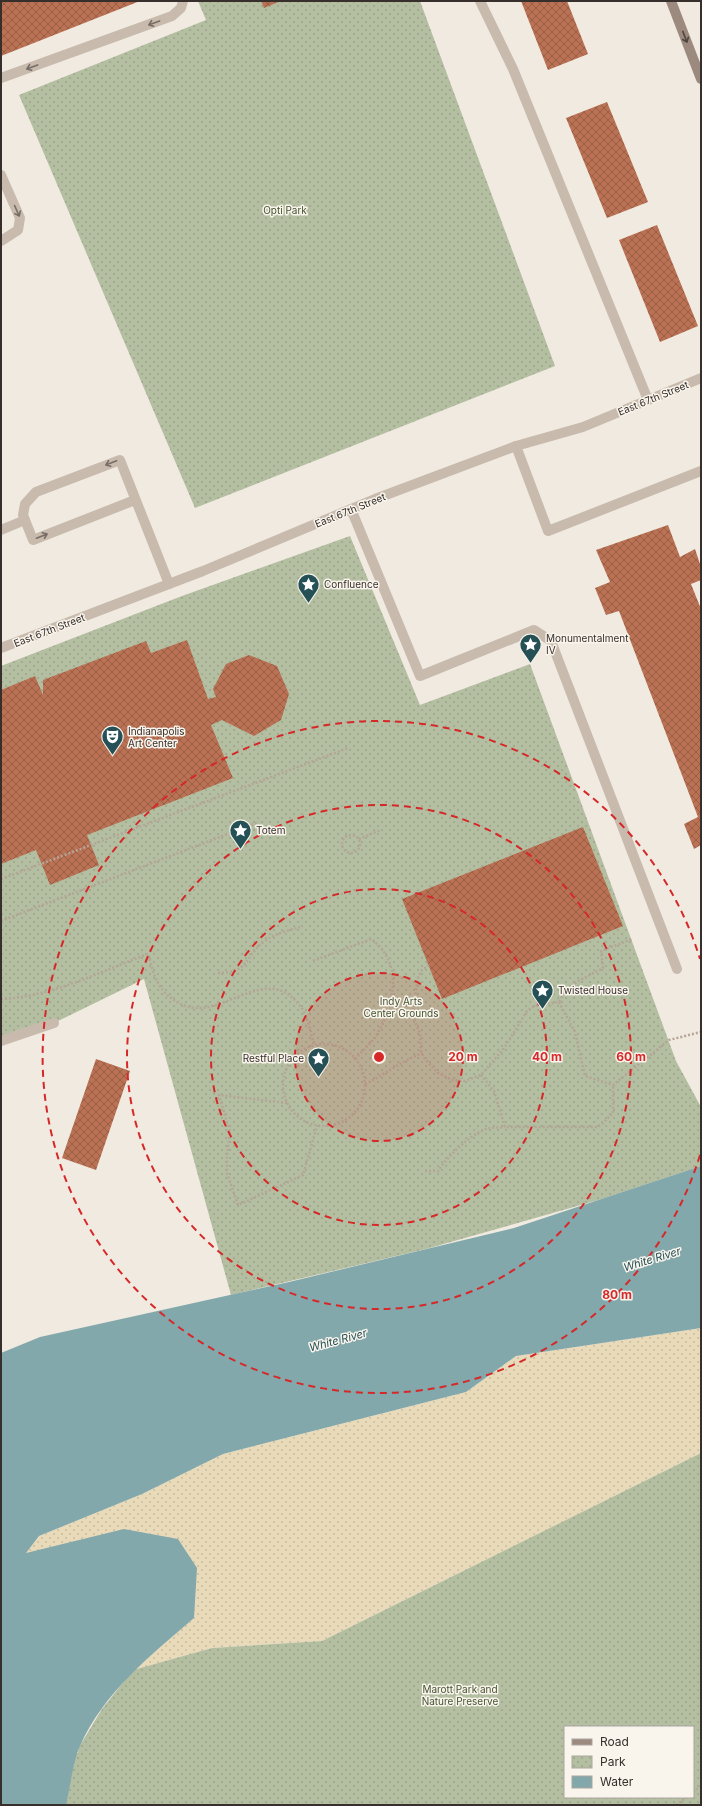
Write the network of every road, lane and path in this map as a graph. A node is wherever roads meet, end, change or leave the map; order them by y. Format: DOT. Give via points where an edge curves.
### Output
graph roads {
  1 [pos="183,1"];
  2 [pos="480,1"];
  3 [pos="670,1"];
  4 [pos="1,78"];
  5 [pos="701,79"];
  6 [pos="1,175"];
  7 [pos="1,241"];
  8 [pos="701,378"];
  9 [pos="648,400"];
  10 [pos="516,446"];
  11 [pos="701,471"];
  12 [pos="135,500"];
  13 [pos="351,509"];
  14 [pos="25,520"];
  15 [pos="1,530"];
  16 [pos="169,584"];
  17 [pos="1,648"];
  18 [pos="348,748"];
  19 [pos="259,822"];
  20 [pos="380,830"];
  21 [pos="358,839"];
  22 [pos="1,879"];
  23 [pos="1,921"];
  24 [pos="300,927"];
  25 [pos="632,939"];
  26 [pos="313,961"];
  27 [pos="428,965"];
  28 [pos="677,968"];
  29 [pos="218,973"];
  30 [pos="1,999"];
  31 [pos="559,1002"];
  32 [pos="392,1006"];
  33 [pos="412,1015"];
  34 [pos="54,1023"];
  35 [pos="701,1032"];
  36 [pos="1,1041"];
  37 [pos="314,1046"];
  38 [pos="422,1053"];
  39 [pos="355,1059"];
  40 [pos="481,1075"];
  41 [pos="364,1084"];
  42 [pos="613,1085"];
  43 [pos="287,1104"];
  44 [pos="317,1126"];
  45 [pos="505,1127"];
  46 [pos="425,1170"];
  47 [pos="686,1798"];
  48 [pos="676,1805"];
  1 -- 4 [label="street, one-way" via="182,8 172,16"];
  2 -- 9 [label="street" via="513,69"];
  3 -- 5 [label="main road, one-way"];
  6 -- 7 [label="street, one-way" via="20,218 18,230"];
  8 -- 9 [label="street, East 67th Street"];
  9 -- 10 [label="street, East 67th Street" via="583,426"];
  10 -- 11 [label="street" via="548,531"];
  10 -- 13 [label="street, East 67th Street"];
  14 -- 12 [label="street, one-way" via="33,540"];
  12 -- 14 [label="street, one-way" via="120,460 36,492 25,504"];
  12 -- 16 [label="street"];
  13 -- 16 [label="street, East 67th Street"];
  13 -- 28 [label="street" via="420,676 534,630 551,641"];
  14 -- 15 [label="street"];
  16 -- 17 [label="street, East 67th Street"];
  18 -- 22 [label="path"];
  19 -- 23 [label="path"];
  20 -- 21 [label="path"];
  21 -- 21 [label="path" via="360,847 356,852 351,854 343,849 345,837 352,835"];
  24 -- 29 [label="path" via="266,939 240,969"];
  25 -- 31 [label="path" via="601,951 604,968 577,981"];
  26 -- 32 [label="path" via="371,939 384,951 393,973 390,999"];
  27 -- 33 [label="path" via="418,978"];
  30 -- 37 [label="path" via="56,988 148,954 162,990 186,1008 204,1009 266,988 284,992 300,1006"];
  31 -- 40 [label="path" via="534,1006 527,1011 506,1047"];
  31 -- 42 [label="path" via="575,1032 585,1076"];
  32 -- 33 [label="path"];
  32 -- 39 [label="path" via="375,1038"];
  33 -- 38 [label="path" via="420,1033"];
  34 -- 36 [label="street"];
  35 -- 42 [label="path" via="669,1040"];
  37 -- 39 [label="path" via="337,1046"];
  37 -- 43 [label="path" via="292,1059 284,1073 283,1089"];
  38 -- 40 [label="path" via="438,1073 452,1080 465,1081"];
  38 -- 41 [label="path" via="412,1056 383,1076"];
  39 -- 41 [label="path" via="363,1072"];
  40 -- 45 [label="path" via="494,1091"];
  41 -- 44 [label="path" via="362,1100 352,1115 336,1124"];
  42 -- 45 [label="path" via="613,1113 597,1127"];
  43 -- 44 [label="path" via="296,1116"];
  43 -- 44 [label="path" via="219,1095 230,1132 226,1156 227,1173 238,1205 303,1175"];
  45 -- 46 [label="path" via="490,1128 476,1134 445,1161 438,1171"];
  47 -- 48 [label="path"];
}
